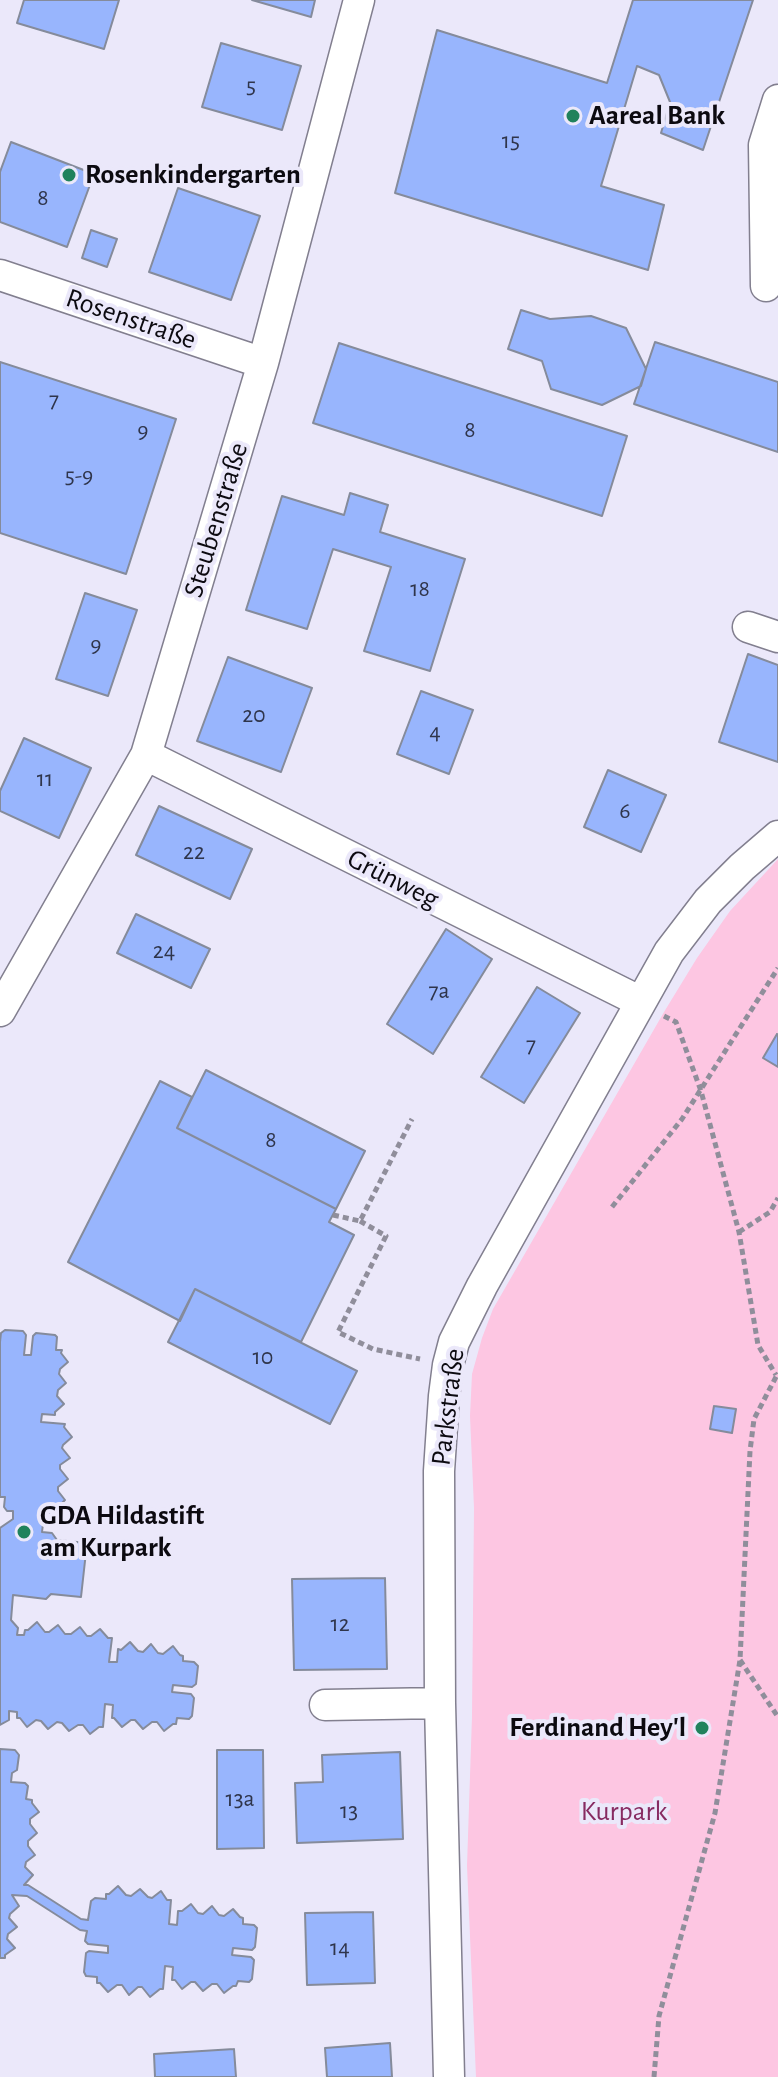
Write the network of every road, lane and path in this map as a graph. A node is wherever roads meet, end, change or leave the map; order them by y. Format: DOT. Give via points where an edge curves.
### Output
graph roads {
  1 [pos="359,0"];
  2 [pos="778,100"];
  3 [pos="0,275"];
  4 [pos="766,286"];
  5 [pos="263,363"];
  6 [pos="748,627"];
  7 [pos="778,637"];
  8 [pos="146,755"];
  9 [pos="778,836"];
  10 [pos="778,968"];
  11 [pos="641,1002"];
  12 [pos="0,1011"];
  13 [pos="701,1091"];
  14 [pos="412,1119"];
  15 [pos="778,1198"];
  16 [pos="612,1207"];
  17 [pos="770,1212"];
  18 [pos="333,1215"];
  19 [pos="778,1218"];
  20 [pos="360,1221"];
  21 [pos="739,1232"];
  22 [pos="448,1365"];
  23 [pos="777,1374"];
  24 [pos="740,1660"];
  25 [pos="440,1703"];
  26 [pos="325,1705"];
  27 [pos="778,1717"];
  28 [pos="449,2077"];
  29 [pos="654,2077"];
  1 -- 5 [label="street, Steubenstraße"];
  2 -- 4 [label="street" via="764,145"];
  3 -- 5 [label="street, Rosenstraße"];
  5 -- 8 [label="street, Steubenstraße"];
  6 -- 7 [label="street"];
  8 -- 11 [label="street, Grünweg"];
  8 -- 12 [label="street, Steubenstraße"];
  9 -- 11 [label="street, Parkstraße" via="708,901 669,952"];
  10 -- 13 [label="path"];
  11 -- 13 [label="path" via="676,1022"];
  11 -- 22 [label="street, Parkstraße" via="482,1286"];
  13 -- 16 [label="path"];
  13 -- 21 [label="path"];
  14 -- 20 [label="path"];
  15 -- 17 [label="path"];
  17 -- 19 [label="path"];
  17 -- 21 [label="path"];
  18 -- 20 [label="path"];
  20 -- 22 [label="path" via="386,1236 338,1332 373,1349"];
  21 -- 23 [label="path" via="758,1345"];
  22 -- 25 [label="street, Parkstraße" via="439,1471"];
  23 -- 24 [label="path" via="754,1419"];
  24 -- 27 [label="path"];
  24 -- 29 [label="path" via="715,1813 659,2016"];
  25 -- 26 [label="street"];
  25 -- 28 [label="street, Parkstraße"];
}
